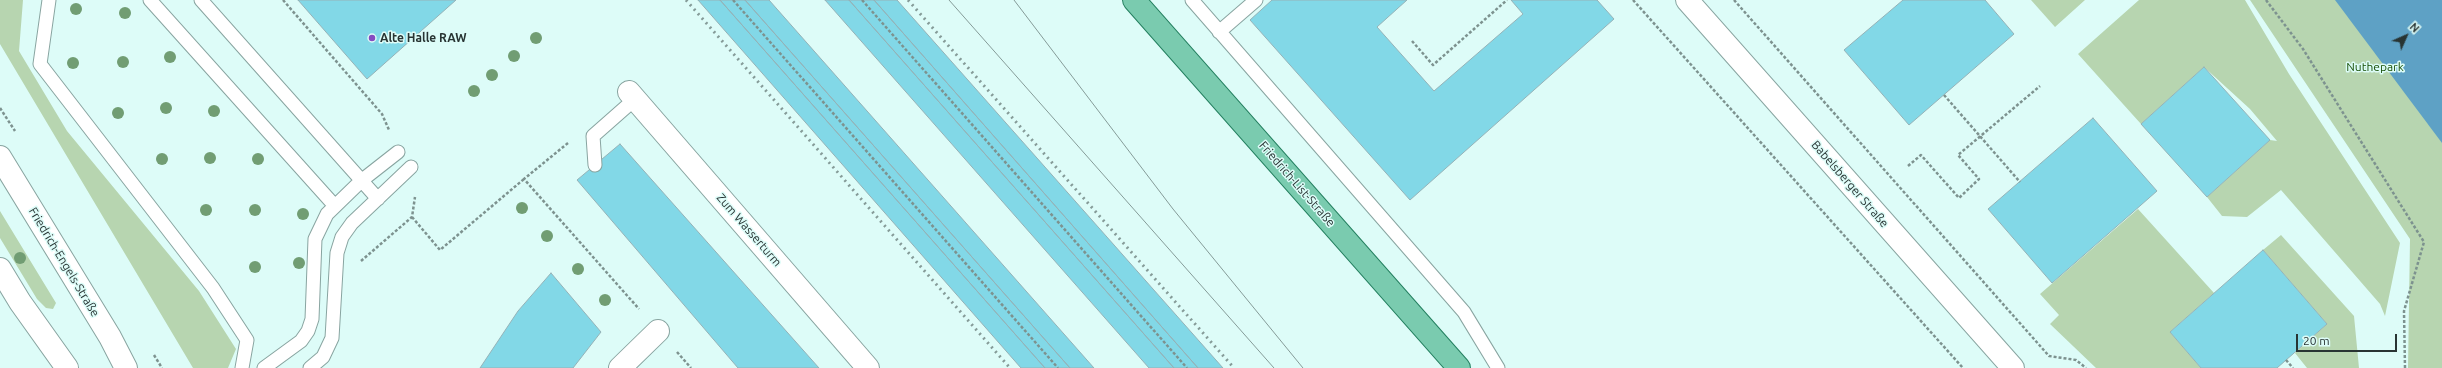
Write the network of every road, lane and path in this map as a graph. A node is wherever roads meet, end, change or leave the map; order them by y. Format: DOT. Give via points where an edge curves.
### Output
graph roads {
  1 [pos="49,0"];
  2 [pos="150,0"];
  3 [pos="200,0"];
  4 [pos="733,0"];
  5 [pos="862,0"];
  6 [pos="1134,0"];
  7 [pos="1192,0"];
  8 [pos="1256,0"];
  9 [pos="1508,0"];
  10 [pos="1633,0"];
  11 [pos="1687,0"];
  12 [pos="1734,0"];
  13 [pos="2266,0"];
  14 [pos="1219,32"];
  15 [pos="1412,41"];
  16 [pos="2040,86"];
  17 [pos="1944,94"];
  18 [pos="632,95"];
  19 [pos="1980,136"];
  20 [pos="571,140"];
  21 [pos="398,152"];
  22 [pos="0,157"];
  23 [pos="594,166"];
  24 [pos="1908,166"];
  25 [pos="411,167"];
  26 [pos="524,179"];
  27 [pos="361,181"];
  28 [pos="2020,182"];
  29 [pos="378,199"];
  30 [pos="334,205"];
  31 [pos="412,217"];
  32 [pos="0,269"];
  33 [pos="658,331"];
  34 [pos="2286,360"];
  35 [pos="67,368"];
  36 [pos="126,368"];
  37 [pos="242,368"];
  38 [pos="264,368"];
  39 [pos="310,368"];
  40 [pos="620,368"];
  41 [pos="691,368"];
  42 [pos="868,368"];
  43 [pos="1058,368"];
  44 [pos="1187,368"];
  45 [pos="1459,368"];
  46 [pos="1498,368"];
  47 [pos="1963,368"];
  48 [pos="2013,368"];
  49 [pos="2086,368"];
  50 [pos="2293,368"];
  51 [pos="2405,368"];
  1 -- 37 [label="lane" via="40,64 217,295 247,340"];
  2 -- 30 [label="lane"];
  3 -- 27 [label="lane"];
  4 -- 43 [label="path"];
  5 -- 44 [label="path"];
  6 -- 45 [label="main road, Friedrich-List-Straße"];
  7 -- 14 [label="lane"];
  8 -- 14 [label="lane"];
  9 -- 15 [label="path" via="1434,65"];
  10 -- 47 [label="path"];
  11 -- 48 [label="street, Babelsberger Straße"];
  12 -- 49 [label="path" via="2049,356 2076,360"];
  13 -- 51 [label="path" via="2303,49 2424,242 2404,311"];
  14 -- 46 [label="lane" via="1464,312"];
  16 -- 19 [label="path"];
  17 -- 19 [label="path"];
  18 -- 23 [label="lane" via="593,136"];
  18 -- 42 [label="street, Zum Wasserturm"];
  19 -- 24 [label="path" via="1958,155 1979,179 1959,198 1921,155"];
  19 -- 28 [label="path"];
  20 -- 26 [label="path"];
  21 -- 27 [label="lane"];
  22 -- 36 [label="street, Friedrich-Engels-Straße" via="110,337"];
  25 -- 29 [label="lane"];
  26 -- 31 [label="path" via="440,250"];
  26 -- 33 [label="path"];
  27 -- 29 [label="lane"];
  27 -- 30 [label="lane"];
  29 -- 39 [label="lane" via="352,223 342,237 337,253 332,338 323,357"];
  30 -- 38 [label="lane" via="320,225 315,239 312,319 308,331 301,341"];
  32 -- 35 [label="street"];
  33 -- 40 [label="street"];
  33 -- 41 [label="path"];
  34 -- 50 [label="path"];
}
